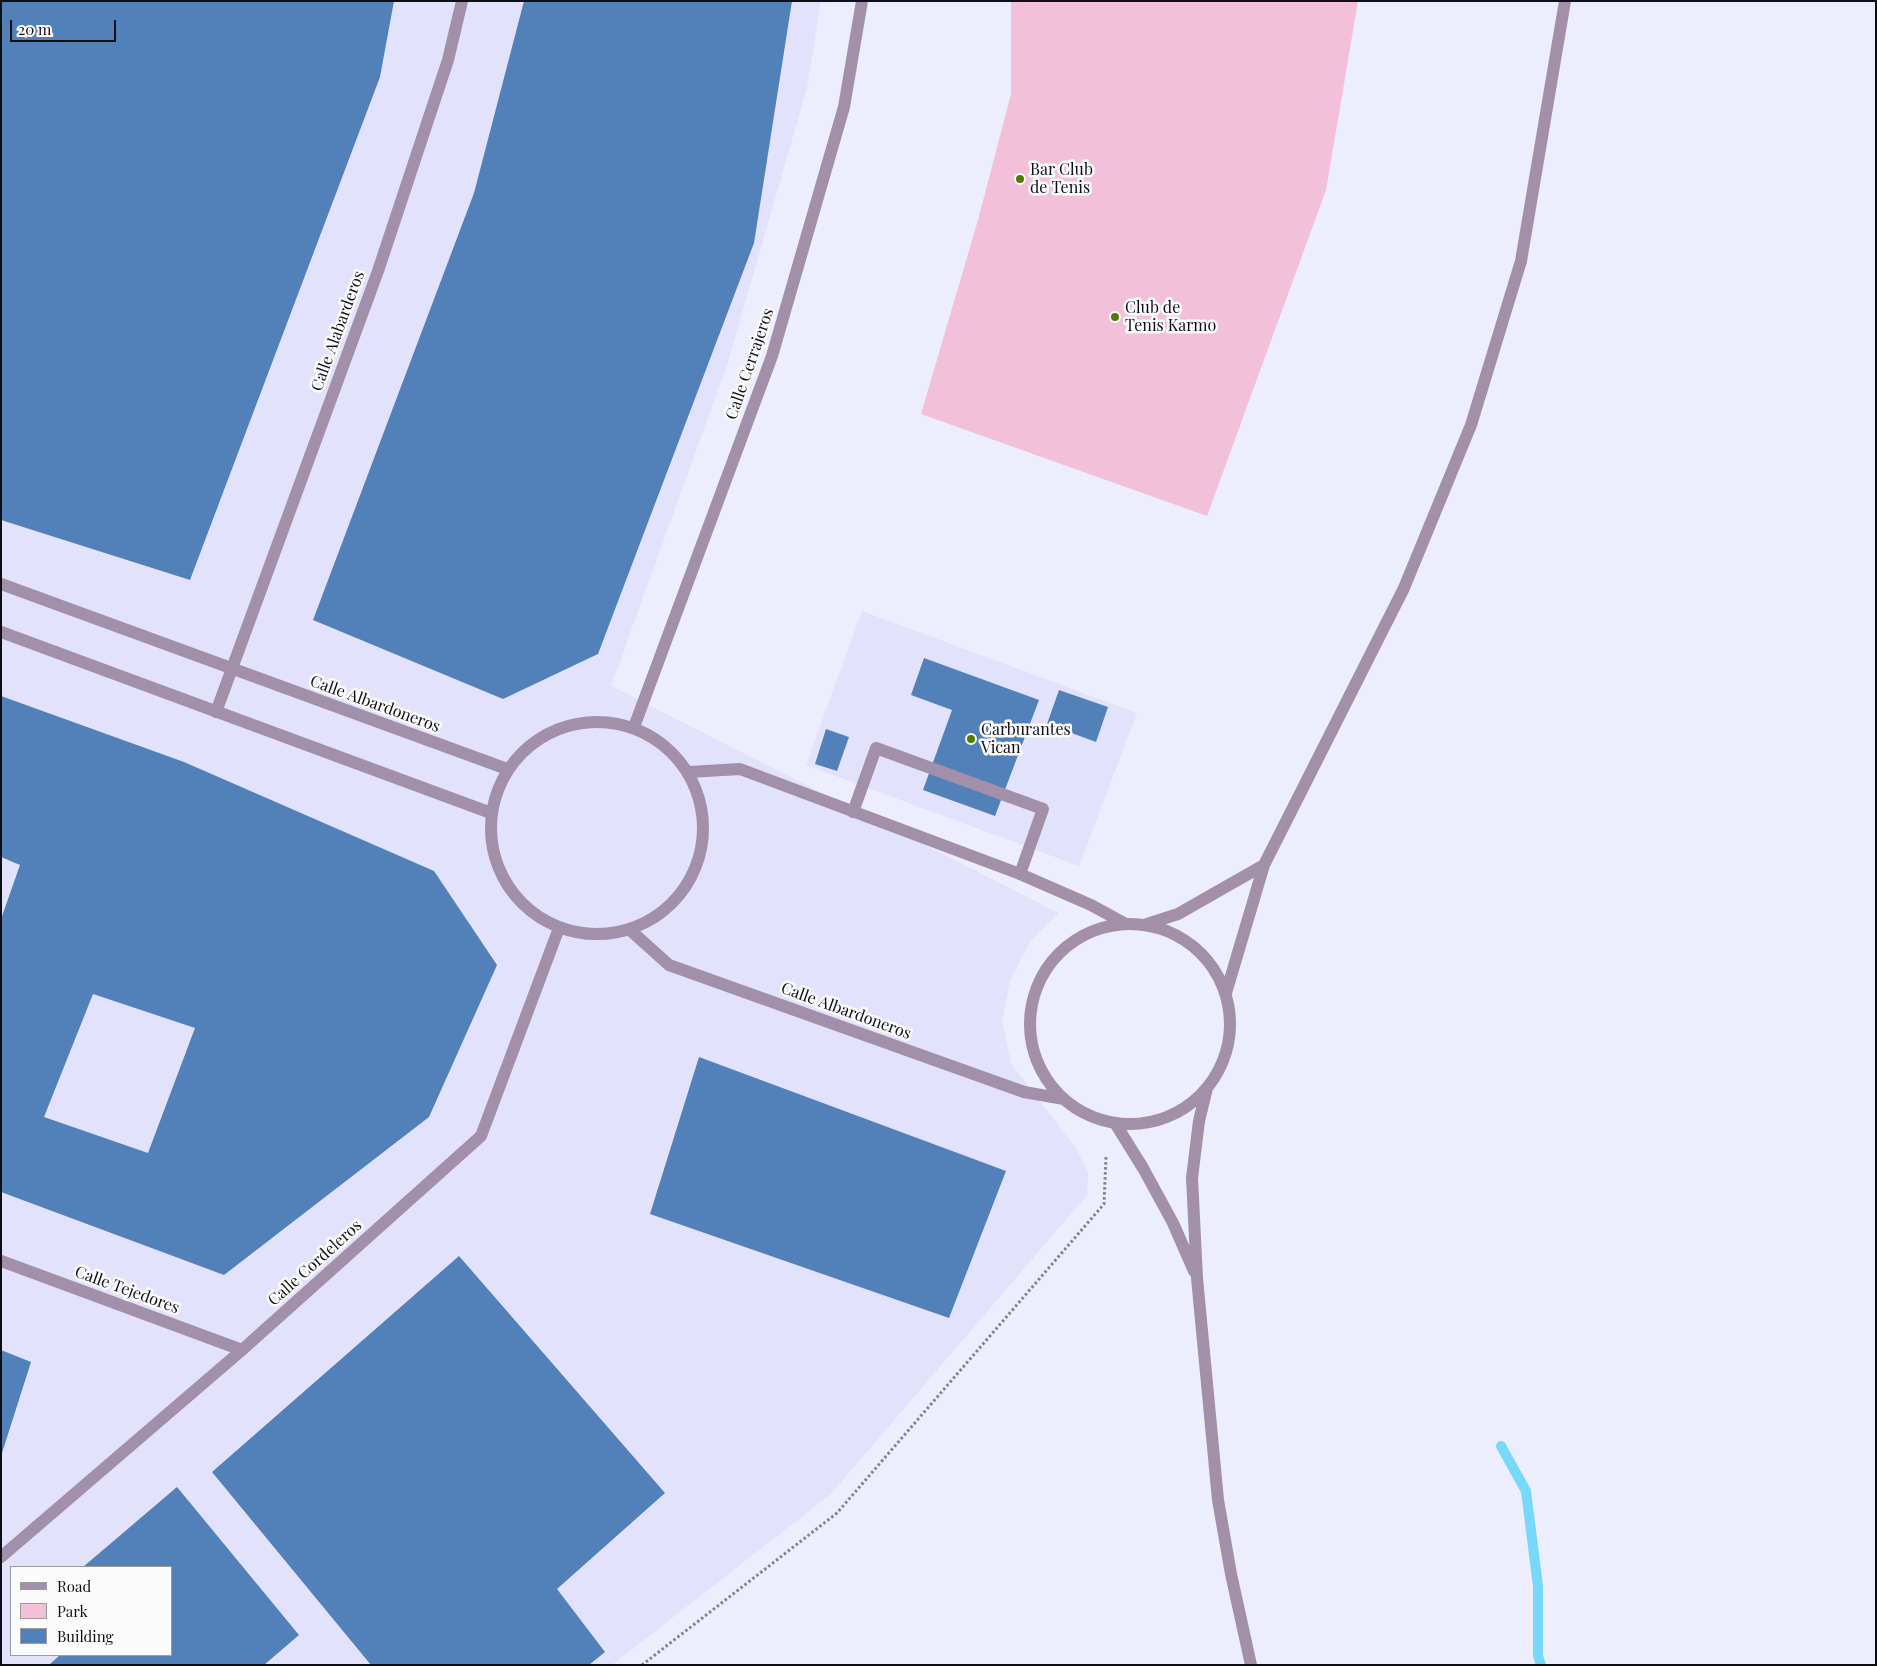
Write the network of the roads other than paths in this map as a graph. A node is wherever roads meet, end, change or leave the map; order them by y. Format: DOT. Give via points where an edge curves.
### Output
graph roads {
  1 [pos="462,1"];
  2 [pos="862,1"];
  3 [pos="1565,1"];
  4 [pos="1,584"];
  5 [pos="1,632"];
  6 [pos="231,668"];
  7 [pos="216,712"];
  8 [pos="634,727"];
  9 [pos="507,770"];
  10 [pos="688,772"];
  11 [pos="853,812"];
  12 [pos="491,813"];
  13 [pos="1264,865"];
  14 [pos="1020,874"];
  15 [pos="1124,923"];
  16 [pos="1147,924"];
  17 [pos="559,928"];
  18 [pos="630,930"];
  19 [pos="1226,993"];
  20 [pos="1207,1088"];
  21 [pos="1064,1100"];
  22 [pos="1111,1122"];
  23 [pos="1,1261"];
  24 [pos="1196,1278"];
  25 [pos="242,1350"];
  26 [pos="1,1558"];
  27 [pos="1252,1665"];
  1 -- 6 [label="street, Calle Alabarderos" via="448,60 378,271"];
  2 -- 8 [label="street, Calle Cerrajeros" via="844,107 772,356"];
  3 -- 13 [label="street" via="1521,261 1471,426 1404,588"];
  4 -- 6 [label="street, Calle Albardoneros"];
  5 -- 7 [label="street"];
  6 -- 7 [label="street"];
  6 -- 9 [label="street, Calle Albardoneros"];
  7 -- 12 [label="street"];
  8 -- 9 [label="street" via="599,720 563,726 531,743"];
  8 -- 10 [label="street" via="665,745"];
  9 -- 12 [label="street" via="496,790"];
  10 -- 11 [label="street" via="740,768"];
  10 -- 18 [label="street" via="701,802 704,834 698,866 682,894 659,916"];
  11 -- 14 [label="street"];
  11 -- 14 [label="street" via="876,748 1043,809"];
  12 -- 17 [label="street" via="492,849 505,883 528,910"];
  13 -- 16 [label="street" via="1178,914"];
  13 -- 19 [label="street"];
  14 -- 15 [label="street"];
  15 -- 16 [label="street"];
  15 -- 21 [label="street" via="1091,930 1062,948 1041,975 1030,1007 1031,1041 1042,1073"];
  16 -- 19 [label="street" via="1173,933 1196,948 1214,969"];
  17 -- 18 [label="street" via="582,934 606,935"];
  17 -- 25 [label="street, Calle Cordeleros" via="481,1136"];
  18 -- 21 [label="street, Calle Albardoneros" via="669,965 1024,1092"];
  19 -- 20 [label="street" via="1230,1027 1224,1059"];
  20 -- 22 [label="street" via="1189,1106 1166,1118 1141,1124"];
  20 -- 24 [label="street" via="1192,1178"];
  21 -- 22 [label="street" via="1084,1113"];
  22 -- 24 [label="street" via="1143,1168"];
  23 -- 25 [label="street, Calle Tejedores"];
  24 -- 27 [label="street" via="1218,1500 1230,1574"];
  25 -- 26 [label="street, Calle Cordeleros"];
}
